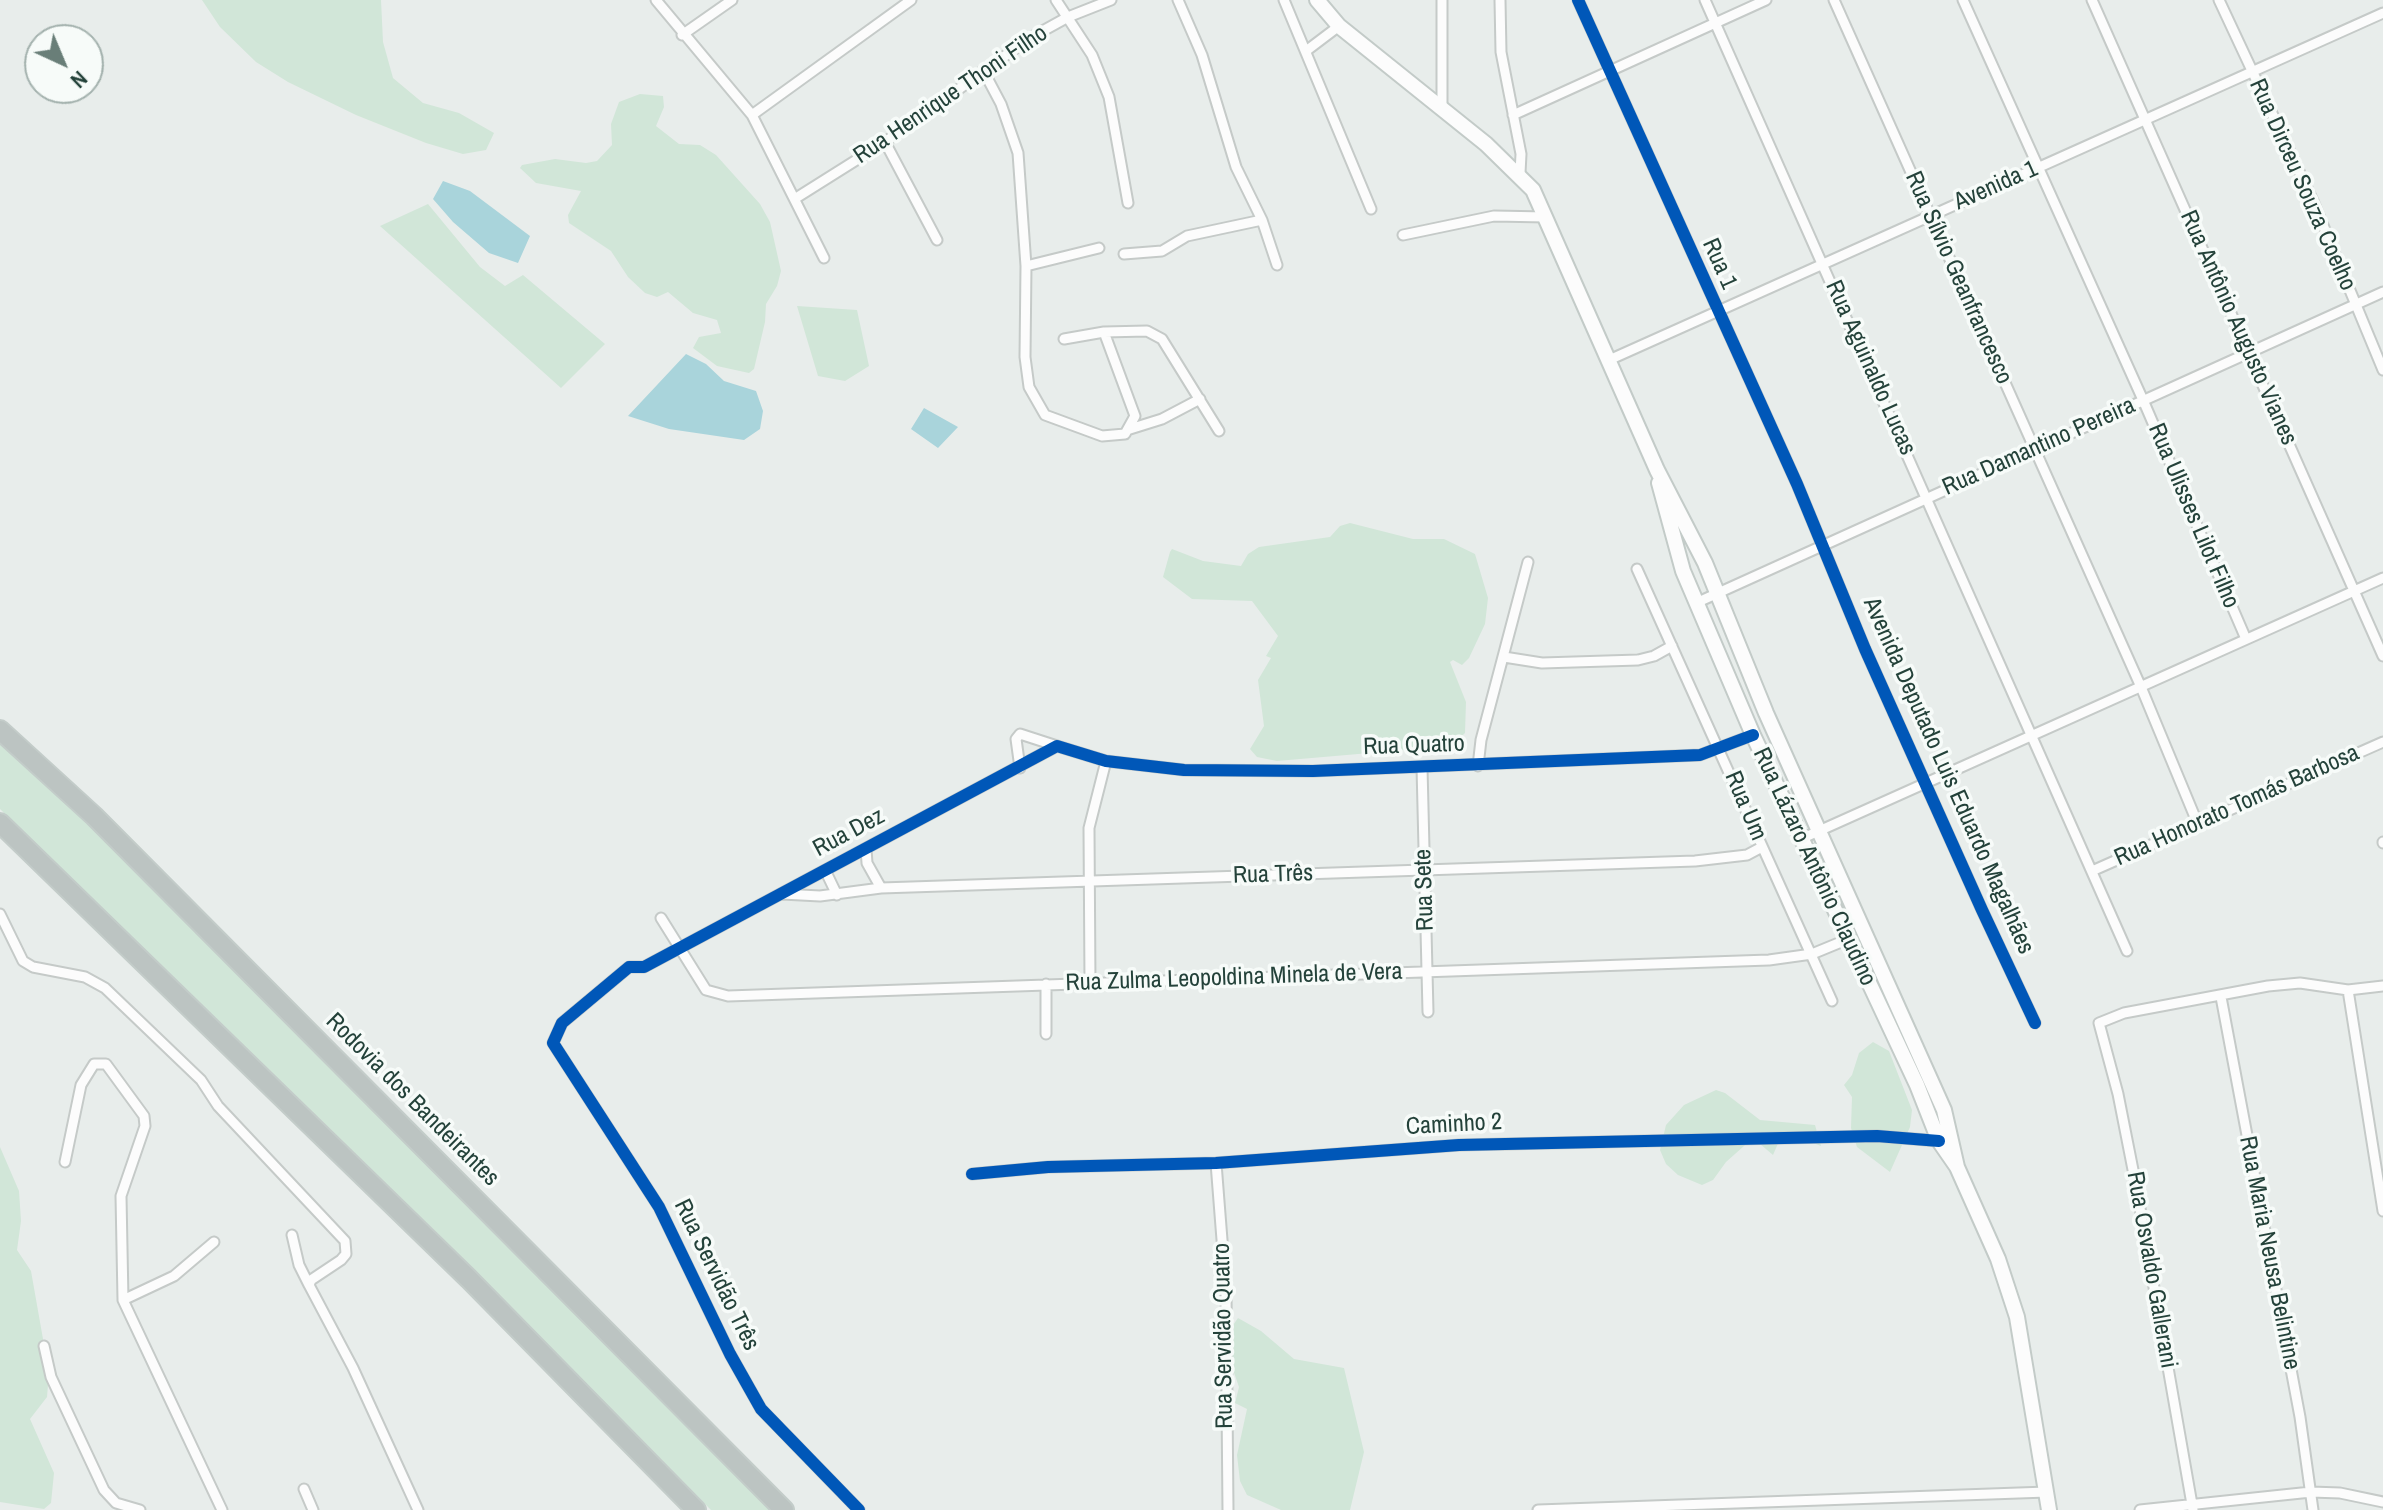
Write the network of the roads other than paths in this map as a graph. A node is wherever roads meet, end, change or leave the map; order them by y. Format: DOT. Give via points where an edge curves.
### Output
graph roads {
  1 [pos="656,0"];
  2 [pos="732,0"];
  3 [pos="911,0"];
  4 [pos="1056,0"];
  5 [pos="1111,0"];
  6 [pos="1178,0"];
  7 [pos="1284,0"];
  8 [pos="1317,0"];
  9 [pos="1442,0"];
  10 [pos="1500,0"];
  11 [pos="1578,0"];
  12 [pos="1705,0"];
  13 [pos="1766,0"];
  14 [pos="1834,0"];
  15 [pos="1963,0"];
  16 [pos="2092,0"];
  17 [pos="2219,0"];
  18 [pos="2383,13"];
  19 [pos="1068,17"];
  20 [pos="1716,23"];
  21 [pos="1339,26"];
  22 [pos="682,35"];
  23 [pos="1306,51"];
  24 [pos="983,70"];
  25 [pos="1609,70"];
  26 [pos="2252,71"];
  27 [pos="1442,109"];
  28 [pos="752,115"];
  29 [pos="1513,115"];
  30 [pos="2144,119"];
  31 [pos="885,142"];
  32 [pos="2038,167"];
  33 [pos="1520,173"];
  34 [pos="796,198"];
  35 [pos="1128,203"];
  36 [pos="1371,209"];
  37 [pos="1931,215"];
  38 [pos="1546,217"];
  39 [pos="1262,220"];
  40 [pos="1403,235"];
  41 [pos="937,240"];
  42 [pos="1099,248"];
  43 [pos="1124,254"];
  44 [pos="824,258"];
  45 [pos="1824,263"];
  46 [pos="1277,265"];
  47 [pos="1026,266"];
  48 [pos="2383,292"];
  49 [pos="2355,305"];
  50 [pos="1717,312"];
  51 [pos="1104,332"];
  52 [pos="1064,339"];
  53 [pos="2248,352"];
  54 [pos="1609,360"];
  55 [pos="2383,370"];
  56 [pos="1200,399"];
  57 [pos="2143,400"];
  58 [pos="1130,429"];
  59 [pos="1219,431"];
  60 [pos="2035,450"];
  61 [pos="1657,470"];
  62 [pos="1927,498"];
  63 [pos="1821,546"];
  64 [pos="1528,562"];
  65 [pos="1637,569"];
  66 [pos="2383,578"];
  67 [pos="2356,590"];
  68 [pos="1715,594"];
  69 [pos="1696,603"];
  70 [pos="2246,639"];
  71 [pos="1672,646"];
  72 [pos="2383,656"];
  73 [pos="1504,657"];
  74 [pos="2141,687"];
  75 [pos="0,730"];
  76 [pos="1753,735"];
  77 [pos="2034,735"];
  78 [pos="2383,742"];
  79 [pos="1057,746"];
  80 [pos="1720,749"];
  81 [pos="1106,761"];
  82 [pos="1478,766"];
  83 [pos="1422,767"];
  84 [pos="1020,768"];
  85 [pos="1926,782"];
  86 [pos="2197,822"];
  87 [pos="0,823"];
  88 [pos="1820,831"];
  89 [pos="1801,839"];
  90 [pos="1762,847"];
  91 [pos="866,849"];
  92 [pos="1425,868"];
  93 [pos="825,870"];
  94 [pos="2092,871"];
  95 [pos="1088,881"];
  96 [pos="881,888"];
  97 [pos="782,894"];
  98 [pos="837,895"];
  99 [pos="0,914"];
  100 [pos="661,918"];
  101 [pos="1846,940"];
  102 [pos="679,948"];
  103 [pos="2127,951"];
  104 [pos="1812,954"];
  105 [pos="1427,971"];
  106 [pos="1090,983"];
  107 [pos="1046,984"];
  108 [pos="2383,986"];
  109 [pos="2348,990"];
  110 [pos="2221,997"];
  111 [pos="1832,1001"];
  112 [pos="1428,1012"];
  113 [pos="2035,1023"];
  114 [pos="1046,1034"];
  115 [pos="553,1043"];
  116 [pos="1939,1141"];
  117 [pos="65,1162"];
  118 [pos="1216,1163"];
  119 [pos="1957,1167"];
  120 [pos="972,1174"];
  121 [pos="2383,1211"];
  122 [pos="292,1235"];
  123 [pos="214,1242"];
  124 [pos="309,1285"];
  125 [pos="123,1300"];
  126 [pos="44,1346"];
  127 [pos="304,1489"];
  128 [pos="2047,1492"];
  129 [pos="2311,1492"];
  130 [pos="2383,1502"];
  131 [pos="115,1506"];
  132 [pos="2193,1508"];
  133 [pos="140,1510"];
  134 [pos="222,1510"];
  135 [pos="313,1510"];
  136 [pos="418,1510"];
  137 [pos="696,1510"];
  138 [pos="784,1510"];
  139 [pos="859,1510"];
  140 [pos="1228,1510"];
  141 [pos="1538,1510"];
  142 [pos="2049,1510"];
  143 [pos="2140,1510"];
  144 [pos="2313,1510"];
  1 -- 22 [label="street"];
  2 -- 22 [label="street"];
  3 -- 28 [label="street"];
  4 -- 19 [label="street"];
  5 -- 19 [label="street, Rua Henrique Thoni Filho"];
  6 -- 39 [label="street" via="1202,55 1236,167"];
  7 -- 23 [label="street"];
  8 -- 21 [label="main road, Rua Lázaro Antônio Claudino"];
  9 -- 27 [label="street"];
  10 -- 29 [label="street" via="1501,52"];
  11 -- 25 [label="street, Rua 1"];
  12 -- 20 [label="street, Rua Aguinaldo Lucas"];
  13 -- 20 [label="street"];
  14 -- 37 [label="street, Rua Sílvio Geanfrancesco"];
  15 -- 32 [label="street, Rua Ulisses Lilot Filho"];
  16 -- 30 [label="street, Rua Antônio Augusto Vianes"];
  17 -- 26 [label="street, Rua Dirceu Souza Coelho"];
  18 -- 26 [label="street, Avenida 1"];
  19 -- 24 [label="street, Rua Henrique Thoni Filho"];
  19 -- 35 [label="street" via="1092,55 1109,97"];
  20 -- 25 [label="street"];
  20 -- 45 [label="street, Rua Aguinaldo Lucas"];
  21 -- 23 [label="street"];
  21 -- 27 [label="main road, Rua Lázaro Antônio Claudino"];
  22 -- 28 [label="street"];
  23 -- 36 [label="street"];
  24 -- 31 [label="street, Rua Henrique Thoni Filho"];
  24 -- 47 [label="street" via="1018,153"];
  25 -- 29 [label="street"];
  25 -- 50 [label="street, Rua 1"];
  26 -- 30 [label="street, Avenida 1"];
  26 -- 49 [label="street, Rua Dirceu Souza Coelho"];
  27 -- 33 [label="main road, Rua Lázaro Antônio Claudino"];
  28 -- 34 [label="street"];
  29 -- 33 [label="street"];
  30 -- 32 [label="street, Avenida 1"];
  30 -- 53 [label="street, Rua Antônio Augusto Vianes"];
  31 -- 34 [label="street, Rua Henrique Thoni Filho"];
  31 -- 41 [label="street"];
  32 -- 37 [label="street, Avenida 1"];
  32 -- 57 [label="street, Rua Ulisses Lilot Filho"];
  33 -- 38 [label="main road, Rua Lázaro Antônio Claudino"];
  34 -- 44 [label="street"];
  37 -- 45 [label="street, Avenida 1"];
  37 -- 60 [label="street, Rua Sílvio Geanfrancesco"];
  38 -- 40 [label="street" via="1494,216"];
  38 -- 54 [label="main road, Rua Lázaro Antônio Claudino"];
  39 -- 43 [label="street" via="1187,236 1162,251"];
  39 -- 46 [label="street"];
  42 -- 47 [label="street"];
  45 -- 50 [label="street, Avenida 1"];
  45 -- 62 [label="street, Rua Aguinaldo Lucas"];
  47 -- 58 [label="street" via="1025,357 1029,387 1045,415 1102,436 1118,437"];
  48 -- 49 [label="street, Rua Damantino Pereira"];
  49 -- 53 [label="street, Rua Damantino Pereira"];
  49 -- 55 [label="street, Rua Dirceu Souza Coelho"];
  50 -- 54 [label="street, Avenida 1"];
  50 -- 63 [label="street, Rua 1"];
  51 -- 52 [label="street"];
  51 -- 56 [label="street" via="1147,331 1162,339"];
  51 -- 58 [label="street" via="1135,416"];
  53 -- 57 [label="street, Rua Damantino Pereira"];
  53 -- 67 [label="street, Rua Antônio Augusto Vianes"];
  54 -- 61 [label="main road, Rua Lázaro Antônio Claudino"];
  56 -- 58 [label="street"];
  56 -- 59 [label="street"];
  57 -- 60 [label="street, Rua Damantino Pereira"];
  57 -- 70 [label="street, Rua Ulisses Lilot Filho"];
  60 -- 62 [label="street, Rua Damantino Pereira"];
  60 -- 74 [label="street, Rua Sílvio Geanfrancesco"];
  61 -- 68 [label="main road, Rua Lázaro Antônio Claudino" via="1705,563"];
  61 -- 69 [label="main road, Rua Lázaro Antônio Claudino" via="1674,545"];
  62 -- 63 [label="street, Rua Damantino Pereira"];
  62 -- 77 [label="street, Rua Aguinaldo Lucas"];
  63 -- 68 [label="street, Rua Damantino Pereira"];
  63 -- 85 [label="street, Avenida Deputado Luis Eduardo Magalhães"];
  64 -- 73 [label="street"];
  65 -- 71 [label="street, Rua Um"];
  66 -- 67 [label="street"];
  67 -- 70 [label="street"];
  67 -- 72 [label="street, Rua Antônio Augusto Vianes"];
  68 -- 69 [label="street, Rua Damantino Pereira"];
  68 -- 88 [label="main road, Rua Lázaro Antônio Claudino"];
  69 -- 76 [label="main road, Rua Lázaro Antônio Claudino"];
  70 -- 74 [label="street"];
  71 -- 73 [label="street" via="1638,660 1542,663"];
  71 -- 80 [label="street, Rua Um"];
  73 -- 82 [label="street"];
  74 -- 77 [label="street"];
  74 -- 86 [label="street, Rua Sílvio Geanfrancesco"];
  75 -- 138 [label="highway, Rodovia dos Bandeirantes" via="94,816"];
  76 -- 80 [label="street, Rua Quatro"];
  76 -- 89 [label="main road, Rua Lázaro Antônio Claudino"];
  77 -- 85 [label="street"];
  77 -- 94 [label="street, Rua Aguinaldo Lucas"];
  78 -- 86 [label="street, Rua Honorato Tomás Barbosa"];
  79 -- 81 [label="street, Rua Quatro"];
  79 -- 84 [label="street, Rua Dez"];
  79 -- 84 [label="street" via="1020,734"];
  80 -- 82 [label="street, Rua Quatro"];
  80 -- 90 [label="street, Rua Um"];
  81 -- 83 [label="street, Rua Quatro" via="1229,772"];
  81 -- 95 [label="street" via="1089,828"];
  82 -- 83 [label="street, Rua Quatro"];
  83 -- 92 [label="street, Rua Sete"];
  84 -- 91 [label="street, Rua Dez"];
  85 -- 88 [label="street"];
  85 -- 113 [label="street, Avenida Deputado Luis Eduardo Magalhães"];
  86 -- 94 [label="street, Rua Honorato Tomás Barbosa"];
  87 -- 137 [label="highway" via="447,1257"];
  88 -- 89 [label="street"];
  88 -- 119 [label="main road, Rua Lázaro Antônio Claudino" via="1944,1110"];
  89 -- 101 [label="main road, Rua Lázaro Antônio Claudino"];
  90 -- 92 [label="street, Rua Três" via="1747,855 1695,861"];
  90 -- 104 [label="street, Rua Um"];
  91 -- 93 [label="street, Rua Dez"];
  91 -- 96 [label="street" via="867,863"];
  92 -- 95 [label="street, Rua Três"];
  92 -- 105 [label="street, Rua Sete"];
  93 -- 97 [label="street, Rua Dez"];
  93 -- 98 [label="street"];
  94 -- 103 [label="street, Rua Aguinaldo Lucas"];
  95 -- 96 [label="street, Rua Três"];
  95 -- 106 [label="street"];
  96 -- 98 [label="street, Rua Três"];
  97 -- 98 [label="street, Rua Três"];
  97 -- 102 [label="street, Rua Dez"];
  99 -- 124 [label="street" via="23,961 85,977 105,988 201,1080 218,1106 345,1241 346,1254"];
  100 -- 102 [label="street, Rua Zulma Leopoldina Minela de Vera"];
  101 -- 104 [label="street, Rua Zulma Leopoldina Minela de Vera"];
  101 -- 116 [label="main road, Rua Lázaro Antônio Claudino"];
  102 -- 107 [label="street, Rua Zulma Leopoldina Minela de Vera" via="706,990 716,995"];
  102 -- 115 [label="street, Rua Dez" via="644,967 629,967 562,1023"];
  104 -- 105 [label="street, Rua Zulma Leopoldina Minela de Vera" via="1769,960"];
  104 -- 111 [label="street, Rua Um"];
  105 -- 106 [label="street, Rua Zulma Leopoldina Minela de Vera"];
  105 -- 112 [label="street, Rua Sete"];
  106 -- 107 [label="street, Rua Zulma Leopoldina Minela de Vera"];
  107 -- 114 [label="street"];
  108 -- 109 [label="street"];
  109 -- 110 [label="street" via="2300,983"];
  109 -- 121 [label="street"];
  110 -- 129 [label="street, Rua Maria Neusa Belintine"];
  110 -- 132 [label="street, Rua Osvaldo Gallerani" via="2099,1023 2118,1094"];
  115 -- 139 [label="street, Rua Servidão Três" via="659,1207 761,1409"];
  116 -- 118 [label="street, Caminho 2" via="1877,1136 1459,1145"];
  116 -- 119 [label="main road, Rua Lázaro Antônio Claudino"];
  117 -- 125 [label="street" via="81,1085 94,1064 106,1064 144,1116 145,1126 121,1196"];
  118 -- 120 [label="street, Caminho 2"];
  118 -- 140 [label="street, Rua Servidão Quatro" via="1226,1291"];
  119 -- 128 [label="main road, Rua Lázaro Antônio Claudino" via="2012,1296"];
  122 -- 124 [label="street"];
  123 -- 125 [label="street" via="174,1276"];
  124 -- 136 [label="street"];
  125 -- 134 [label="street"];
  126 -- 131 [label="street" via="65,1409"];
  127 -- 135 [label="street"];
  128 -- 141 [label="street"];
  128 -- 142 [label="main road, Rua Lázaro Antônio Claudino"];
  129 -- 130 [label="street"];
  129 -- 132 [label="street"];
  129 -- 144 [label="street, Rua Maria Neusa Belintine"];
  131 -- 133 [label="street"];
  132 -- 143 [label="street"];
}
